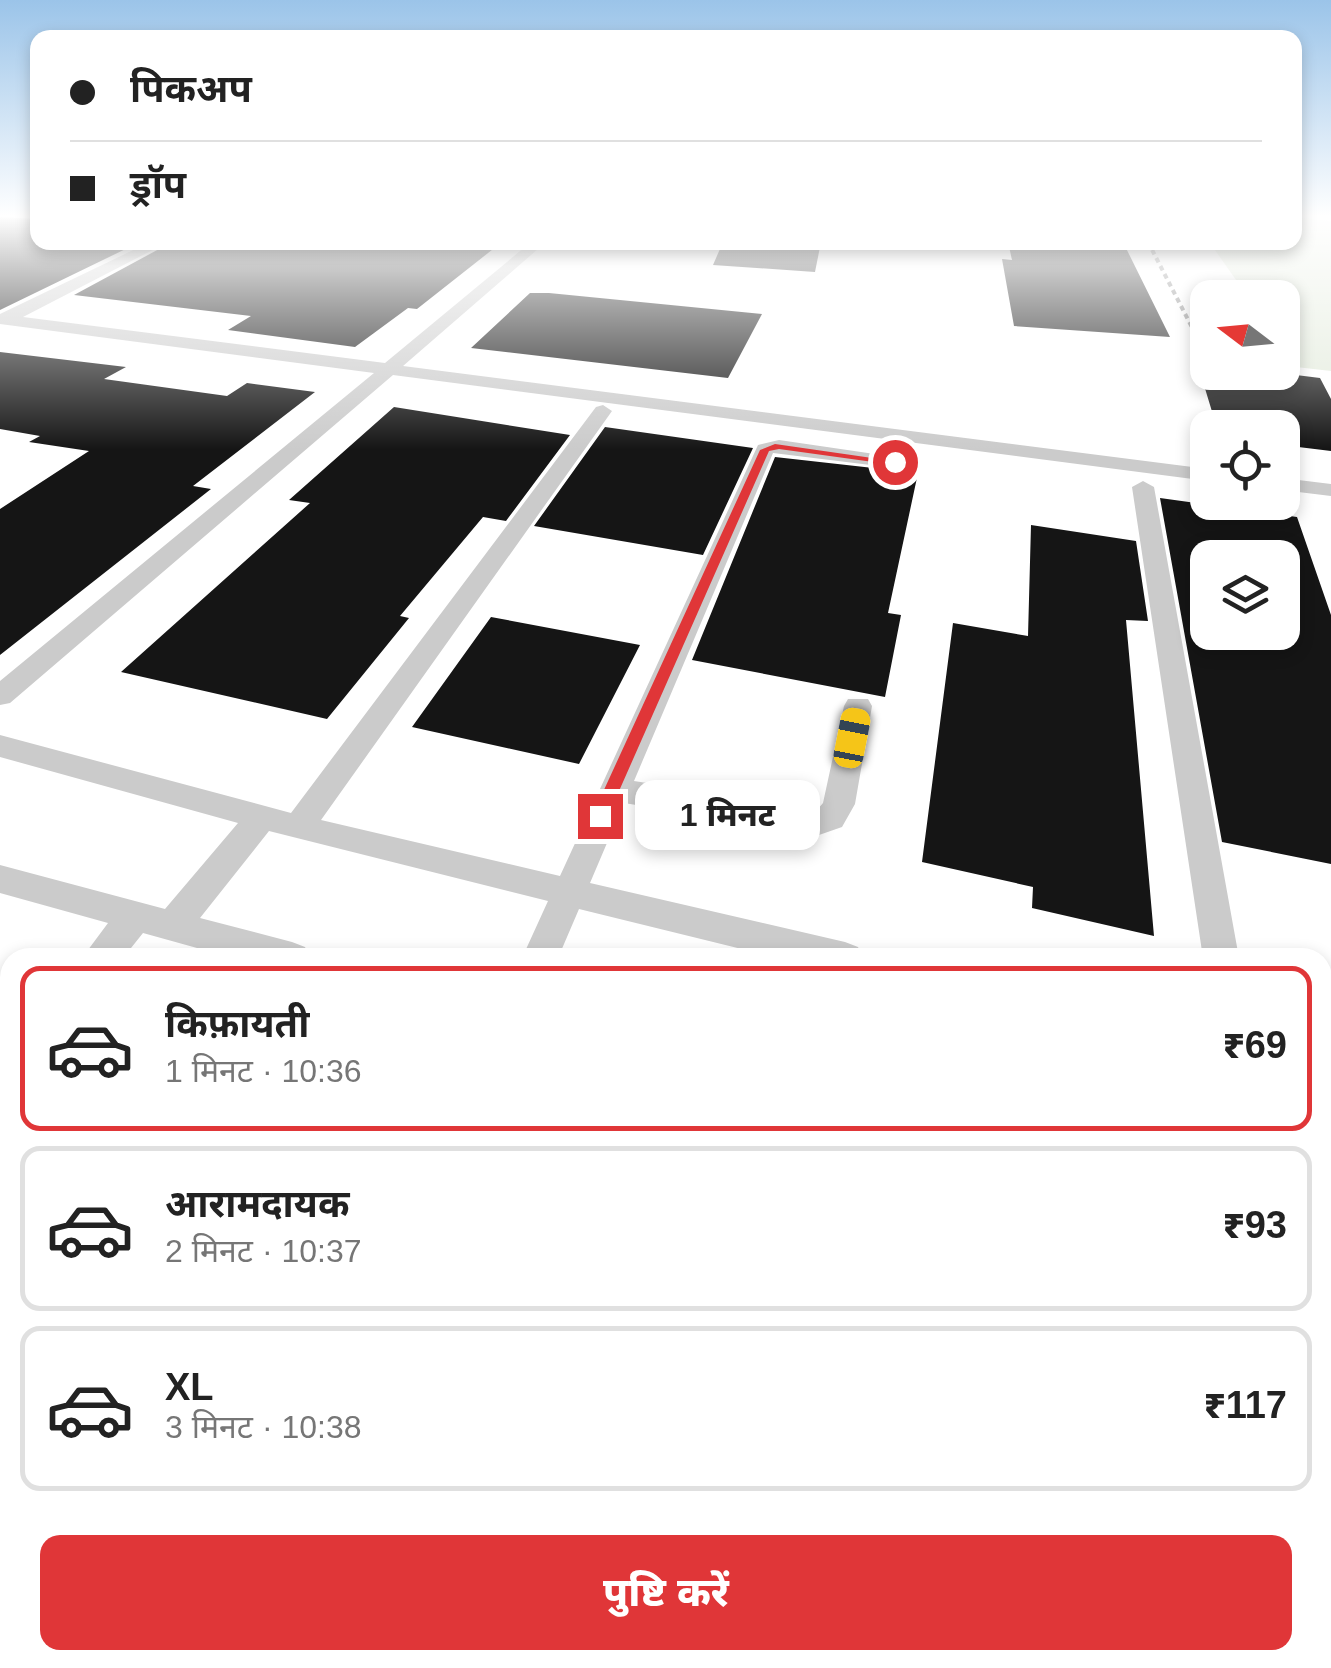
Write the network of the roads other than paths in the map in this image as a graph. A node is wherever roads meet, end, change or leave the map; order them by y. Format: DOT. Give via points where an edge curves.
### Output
graph roads {
  1 [pos="54,295"];
  2 [pos="478,295"];
  3 [pos="2,320"];
  4 [pos="392,369"];
  5 [pos="603,411"];
  6 [pos="895,462"];
  7 [pos="1190,473"];
  8 [pos="1300,486"];
  9 [pos="1143,488"];
  10 [pos="1331,490"];
  11 [pos="0,696"];
  12 [pos="858,706"];
  13 [pos="0,746"];
  14 [pos="612,789"];
  15 [pos="262,817"];
  16 [pos="298,827"];
  17 [pos="0,879"];
  18 [pos="566,892"];
  19 [pos="136,916"];
  20 [pos="174,925"];
  21 [pos="109,948"];
  22 [pos="256,948"];
  23 [pos="544,948"];
  24 [pos="803,948"];
  25 [pos="1219,948"];
  1 -- 3 [label="street"];
  2 -- 4 [label="street"];
  3 -- 4 [label="street"];
  4 -- 7 [label="street"];
  4 -- 11 [label="street"];
  5 -- 16 [label="street"];
  6 -- 14 [label="street" via="778,446 765,450"];
  8 -- 10 [label="street"];
  9 -- 25 [label="street"];
  12 -- 14 [label="street" via="839,804 819,823"];
  13 -- 15 [label="street"];
  14 -- 18 [label="street"];
  15 -- 16 [label="street"];
  15 -- 20 [label="street"];
  16 -- 18 [label="street"];
  17 -- 19 [label="street"];
  18 -- 23 [label="street"];
  18 -- 24 [label="street"];
  19 -- 20 [label="street"];
  19 -- 21 [label="street"];
  20 -- 22 [label="street"];
}
